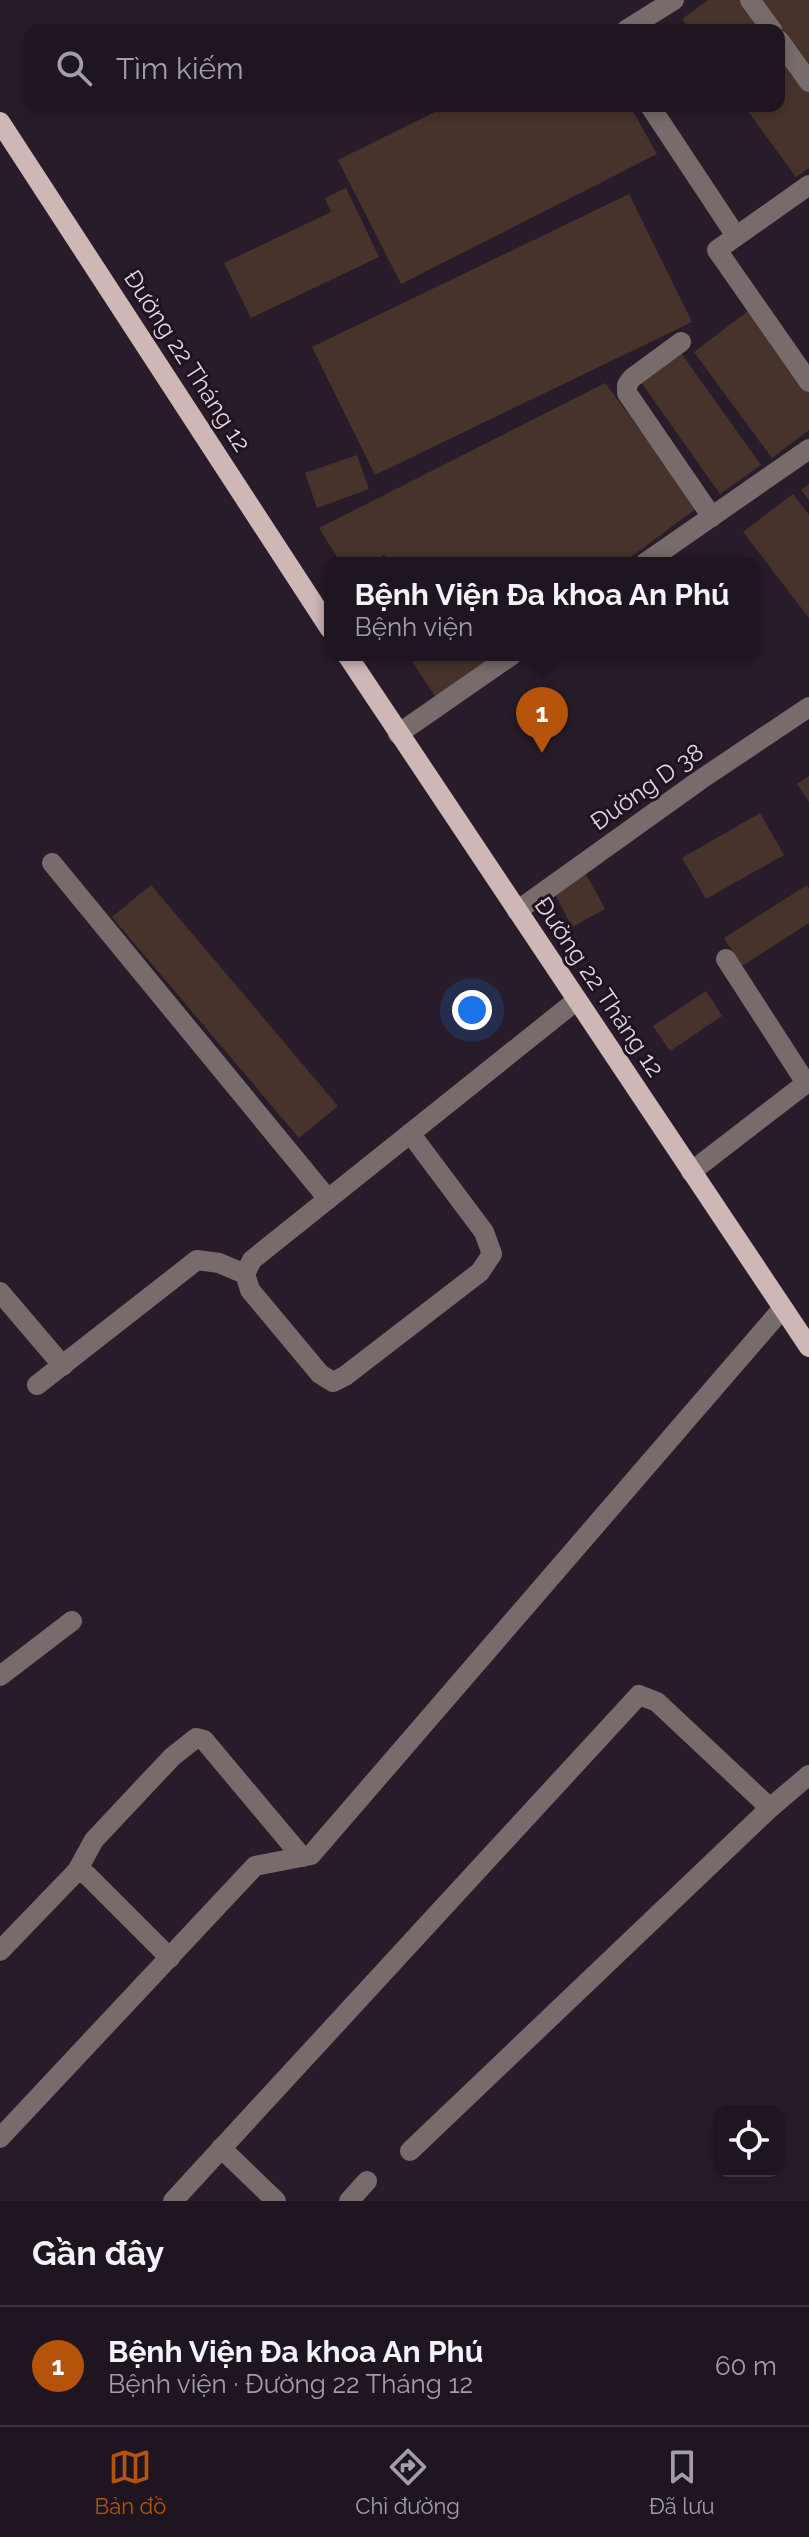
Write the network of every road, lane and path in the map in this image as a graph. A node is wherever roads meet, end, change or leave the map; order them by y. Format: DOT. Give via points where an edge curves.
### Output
graph roads {
  1 [pos="674,0"];
  2 [pos="750,0"];
  3 [pos="636,24"];
  4 [pos="768,24"];
  5 [pos="785,48"];
  6 [pos="809,82"];
  7 [pos="654,112"];
  8 [pos="0,122"];
  9 [pos="809,185"];
  10 [pos="736,236"];
  11 [pos="681,342"];
  12 [pos="809,382"];
  13 [pos="809,449"];
  14 [pos="712,517"];
  15 [pos="654,557"];
  16 [pos="324,620"];
  17 [pos="351,661"];
  18 [pos="503,661"];
  19 [pos="809,707"];
  20 [pos="398,734"];
  21 [pos="52,863"];
  22 [pos="517,911"];
  23 [pos="726,959"];
  24 [pos="577,1000"];
  25 [pos="808,1082"];
  26 [pos="410,1133"];
  27 [pos="691,1172"];
  28 [pos="328,1199"];
  29 [pos="245,1274"];
  30 [pos="0,1292"];
  31 [pos="783,1308"];
  32 [pos="809,1347"];
  33 [pos="63,1366"];
  34 [pos="37,1385"];
  35 [pos="72,1621"];
  36 [pos="0,1676"];
  37 [pos="809,1775"];
  38 [pos="770,1808"];
  39 [pos="302,1857"];
  40 [pos="77,1871"];
  41 [pos="0,1951"];
  42 [pos="170,1958"];
  43 [pos="0,2138"];
  44 [pos="221,2148"];
  45 [pos="410,2151"];
  46 [pos="367,2181"];
  47 [pos="173,2201"];
  48 [pos="276,2201"];
  49 [pos="349,2201"];
  1 -- 3 [label="street"];
  2 -- 4 [label="street"];
  5 -- 6 [label="street"];
  7 -- 10 [label="street"];
  8 -- 16 [label="main road, Đường 22 Tháng 12"];
  9 -- 10 [label="street"];
  10 -- 12 [label="street" via="717,250"];
  11 -- 14 [label="street" via="632,378 627,393"];
  13 -- 14 [label="street"];
  14 -- 15 [label="street"];
  17 -- 20 [label="main road, Đường 22 Tháng 12"];
  18 -- 20 [label="street"];
  19 -- 22 [label="street, Đường D 38"];
  20 -- 22 [label="main road, Đường 22 Tháng 12"];
  21 -- 28 [label="street"];
  22 -- 24 [label="main road, Đường 22 Tháng 12"];
  23 -- 25 [label="street"];
  24 -- 26 [label="street"];
  24 -- 27 [label="main road, Đường 22 Tháng 12"];
  25 -- 27 [label="street"];
  26 -- 28 [label="street"];
  26 -- 29 [label="street" via="484,1232 492,1254 480,1272 333,1382 320,1374 250,1290"];
  27 -- 31 [label="main road, Đường 22 Tháng 12"];
  28 -- 29 [label="street" via="252,1260"];
  29 -- 33 [label="street" via="197,1260"];
  30 -- 33 [label="street"];
  31 -- 32 [label="main road, Đường 22 Tháng 12"];
  31 -- 39 [label="street" via="321,1844"];
  33 -- 34 [label="street"];
  35 -- 36 [label="street"];
  37 -- 38 [label="street"];
  38 -- 44 [label="street" via="657,1702 639,1695"];
  38 -- 45 [label="street"];
  39 -- 40 [label="street" via="204,1740 196,1738 94,1840"];
  39 -- 42 [label="street" via="255,1866"];
  40 -- 41 [label="street"];
  40 -- 42 [label="street"];
  42 -- 43 [label="street"];
  44 -- 47 [label="street"];
  44 -- 48 [label="street"];
  46 -- 49 [label="street"];
}
